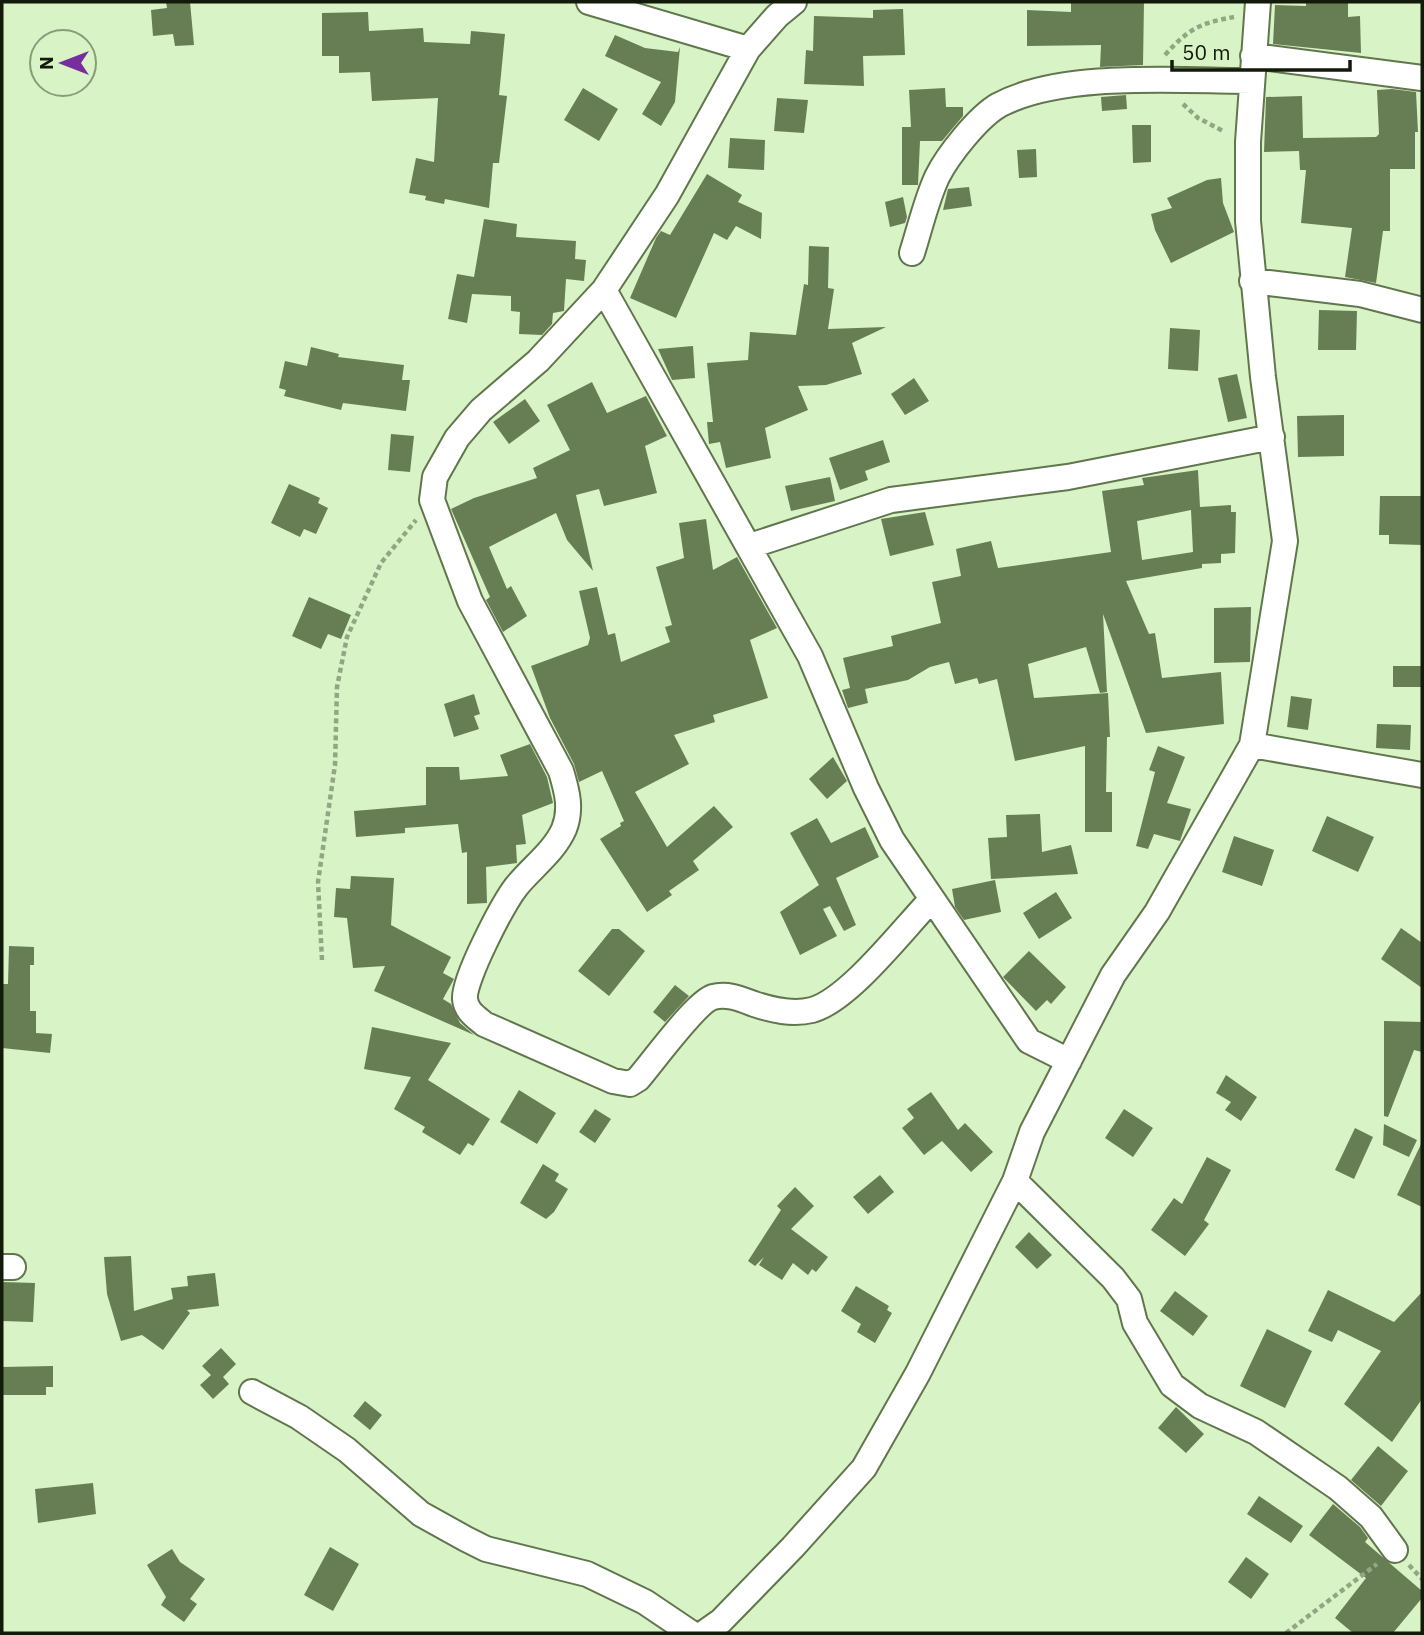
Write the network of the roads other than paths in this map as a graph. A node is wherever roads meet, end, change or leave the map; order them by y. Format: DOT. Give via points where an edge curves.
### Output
graph roads {
  1 [pos="589,2"];
  2 [pos="794,2"];
  3 [pos="624,7"];
  4 [pos="1257,10"];
  5 [pos="748,49"];
  6 [pos="1252,68"];
  7 [pos="1422,78"];
  8 [pos="912,253"];
  9 [pos="1252,281"];
  10 [pos="604,290"];
  11 [pos="1422,310"];
  12 [pos="1272,437"];
  13 [pos="750,546"];
  14 [pos="1252,745"];
  15 [pos="1422,775"];
  16 [pos="932,899"];
  17 [pos="1069,1061"];
  18 [pos="1015,1181"];
  19 [pos="252,1392"];
  20 [pos="1395,1550"];
  21 [pos="715,1629"];
  22 [pos="691,1633"];
  1 -- 3 [label="street"];
  2 -- 5 [label="street"];
  3 -- 5 [label="street"];
  4 -- 6 [label="street"];
  5 -- 10 [label="street" via="667,195"];
  6 -- 7 [label="street"];
  6 -- 8 [label="street" via="1159,81 1054,88 996,106 956,147 937,177"];
  6 -- 9 [label="street" via="1248,142"];
  9 -- 11 [label="street" via="1360,294"];
  9 -- 12 [label="street"];
  10 -- 13 [label="street"];
  10 -- 16 [label="street" via="538,361 481,410 457,438 435,477 432,500 470,601 556,761 569,802 564,828 513,890 480,954 465,991 469,1011 484,1024 613,1081 630,1084 711,997 729,995 775,1011 793,1012 837,1000"];
  12 -- 13 [label="street" via="1068,477 891,500"];
  12 -- 14 [label="street" via="1285,541"];
  13 -- 16 [label="street" via="810,656 892,840"];
  14 -- 15 [label="street"];
  14 -- 17 [label="street" via="1157,912 1113,975"];
  16 -- 17 [label="street" via="1029,1041"];
  17 -- 18 [label="street" via="1032,1132"];
  18 -- 20 [label="street" via="1113,1278 1129,1299 1135,1323 1172,1385 1200,1406 1256,1432 1338,1488 1371,1517"];
  18 -- 21 [label="street" via="918,1373 864,1468"];
  19 -- 22 [label="street" via="347,1450 421,1514 455,1533 486,1549 587,1574 646,1602"];
}
